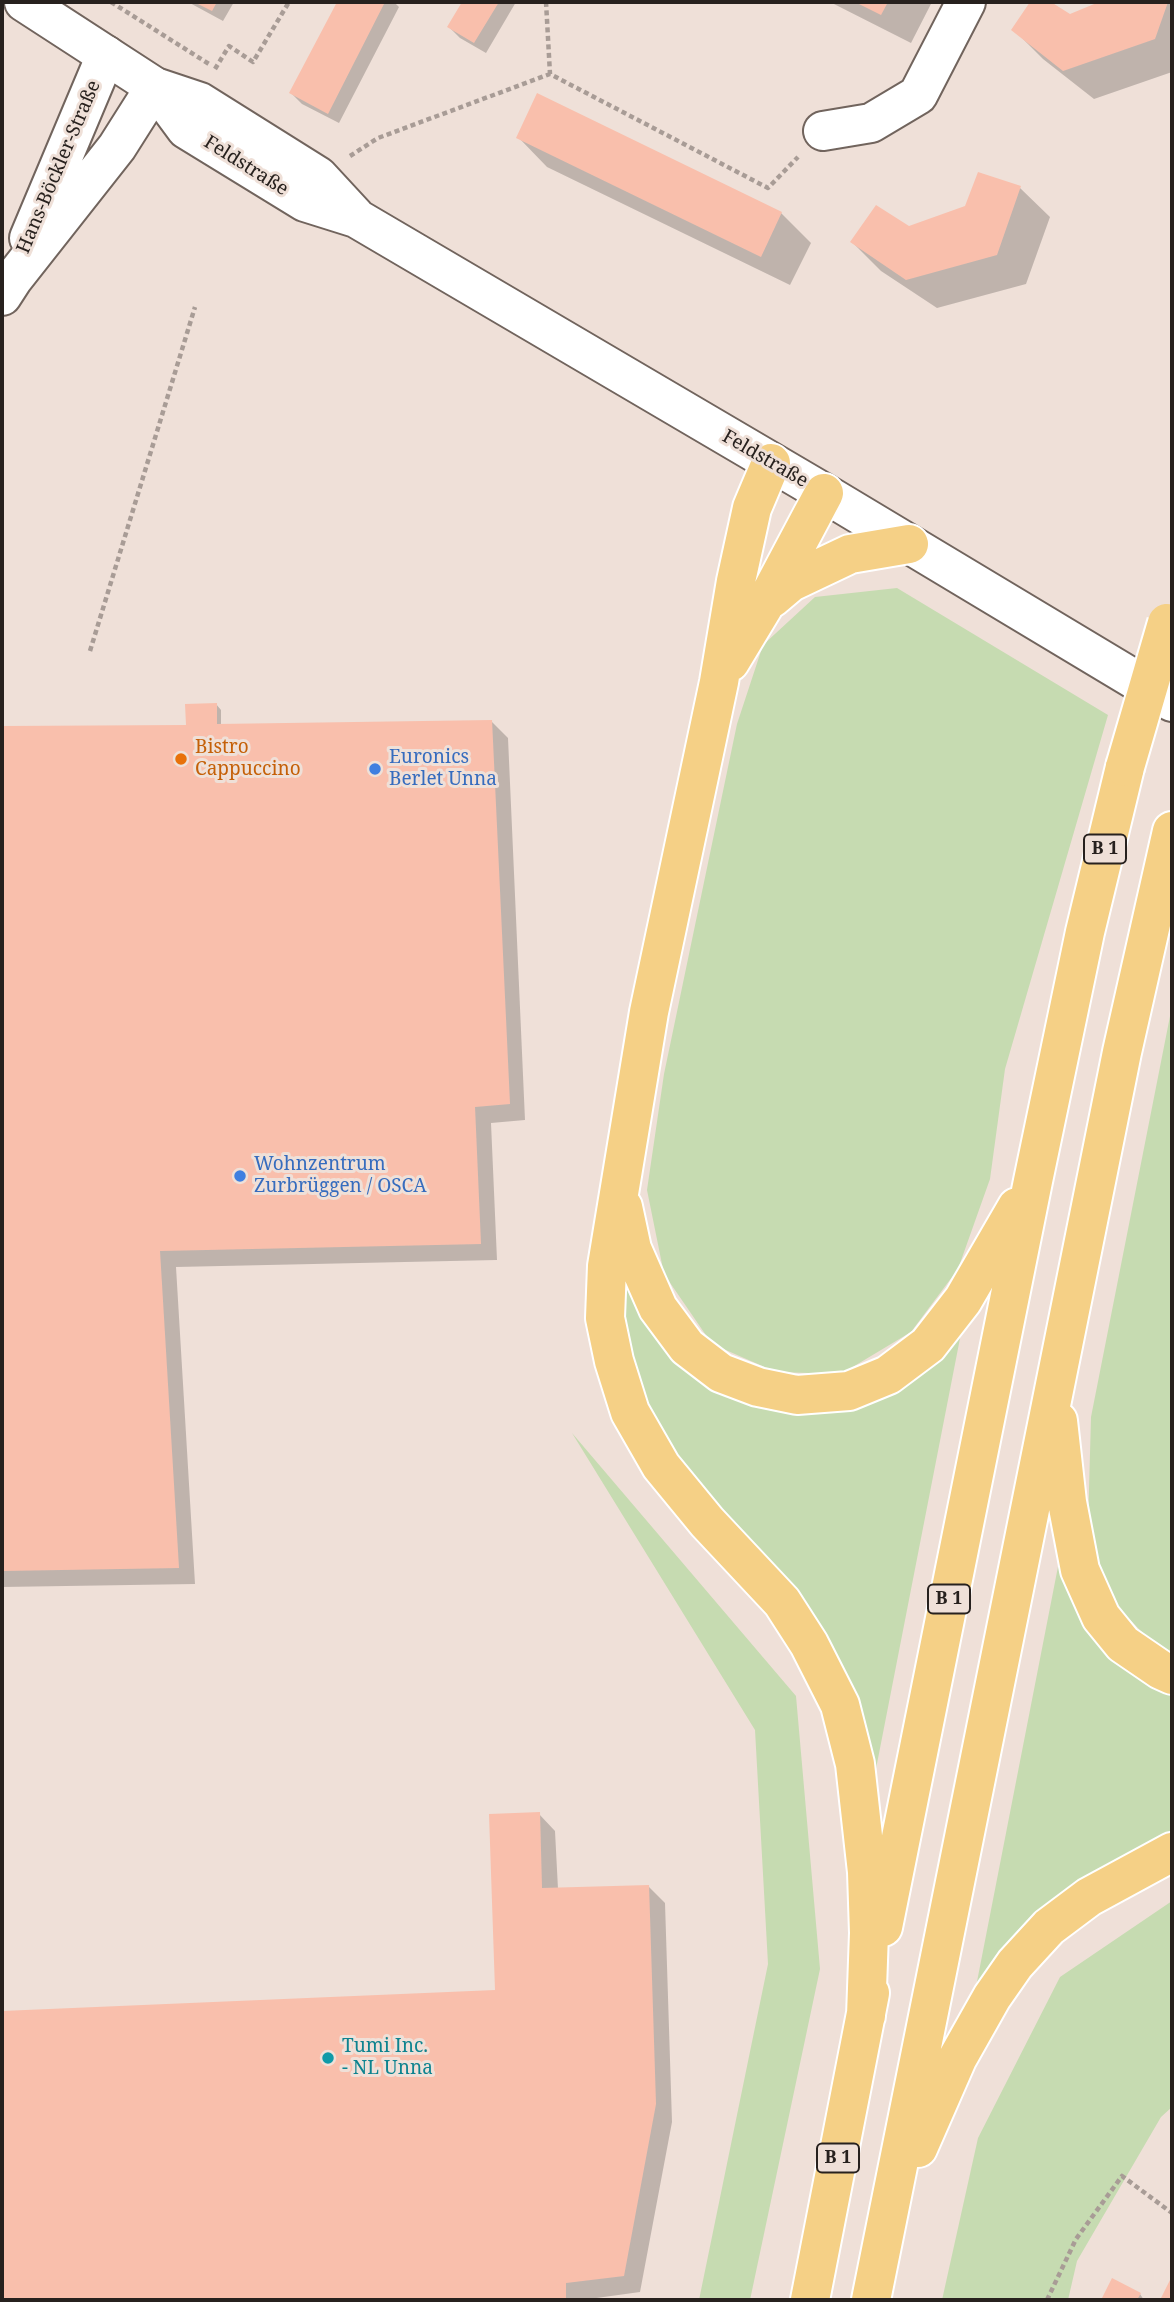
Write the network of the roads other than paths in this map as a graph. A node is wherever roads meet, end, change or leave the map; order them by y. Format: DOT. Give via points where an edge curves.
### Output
graph roads {
  1 [pos="24,2"];
  2 [pos="966,2"];
  3 [pos="106,55"];
  4 [pos="155,87"];
  5 [pos="823,131"];
  6 [pos="356,218"];
  7 [pos="7,288"];
  8 [pos="771,463"];
  9 [pos="824,493"];
  10 [pos="909,544"];
  11 [pos="765,604"];
  12 [pos="1169,615"];
  13 [pos="719,682"];
  14 [pos="1172,702"];
  15 [pos="1172,831"];
  16 [pos="1032,1181"];
  17 [pos="618,1188"];
  18 [pos="1055,1381"];
  19 [pos="1172,1675"];
  20 [pos="1172,1852"];
  21 [pos="866,2017"];
  22 [pos="888,2213"];
  23 [pos="810,2300"];
  24 [pos="871,2300"];
  1 -- 3 [label="main road, Feldstraße"];
  2 -- 5 [label="main road" via="918,95 872,123"];
  3 -- 4 [label="main road, Feldstraße"];
  3 -- 7 [label="main road, Hans-Böckler-Straße"];
  4 -- 6 [label="main road, Feldstraße" via="200,102 318,176"];
  4 -- 6 [label="main road, Feldstraße" via="186,129 305,202"];
  4 -- 7 [label="main road, Hans-Böckler-Straße" via="117,146"];
  6 -- 8 [label="main road, Feldstraße"];
  8 -- 9 [label="main road, Feldstraße"];
  8 -- 13 [label="main road" via="752,508"];
  9 -- 10 [label="main road, Feldstraße"];
  9 -- 11 [label="main road"];
  10 -- 11 [label="main road" via="850,554 791,582"];
  10 -- 14 [label="main road, Feldstraße"];
  11 -- 13 [label="main road"];
  12 -- 16 [label="main road, B 1, bridge" via="1125,767 1085,932"];
  13 -- 17 [label="main road" via="649,1012"];
  15 -- 18 [label="main road"];
  16 -- 17 [label="main road" via="963,1300 928,1345 888,1375 849,1391 797,1395 721,1373 687,1347 658,1308 632,1249"];
  16 -- 21 [label="main road, B 1"];
  17 -- 21 [label="main road" via="605,1318 630,1412 669,1475 782,1602 840,1705 855,1764 867,1872"];
  18 -- 19 [label="main road" via="1067,1502 1080,1570 1101,1617 1123,1644"];
  18 -- 22 [label="main road"];
  20 -- 22 [label="main road" via="1089,1897 1049,1927 1015,1964 957,2059"];
  21 -- 23 [label="main road, B 1"];
  22 -- 24 [label="main road"];
}
